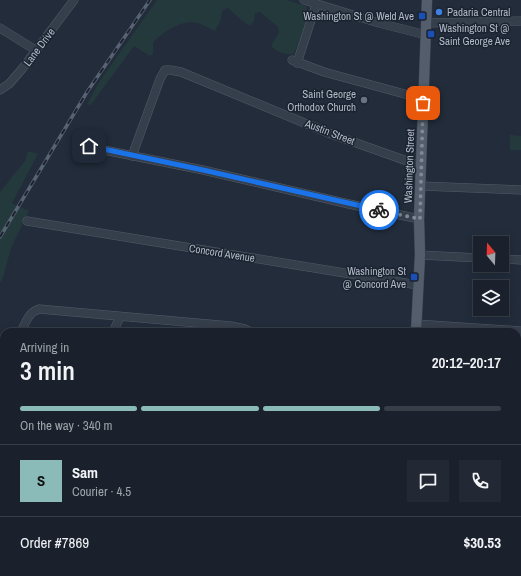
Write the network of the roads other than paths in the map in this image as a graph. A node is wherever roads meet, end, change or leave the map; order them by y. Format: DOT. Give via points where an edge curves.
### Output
graph roads {
  1 [pos="74,0"];
  2 [pos="304,0"];
  3 [pos="427,0"];
  4 [pos="316,4"];
  5 [pos="521,21"];
  6 [pos="427,24"];
  7 [pos="0,28"];
  8 [pos="426,35"];
  9 [pos="37,51"];
  10 [pos="0,90"];
  11 [pos="423,99"];
  12 [pos="89,146"];
  13 [pos="132,156"];
  14 [pos="421,166"];
  15 [pos="421,186"];
  16 [pos="521,190"];
  17 [pos="420,219"];
  18 [pos="27,221"];
  19 [pos="420,255"];
  20 [pos="473,258"];
  21 [pos="509,259"];
  22 [pos="521,260"];
  23 [pos="418,285"];
  24 [pos="120,316"];
  25 [pos="23,328"];
  26 [pos="115,328"];
  27 [pos="240,328"];
  28 [pos="416,328"];
  29 [pos="468,328"];
  1 -- 9 [label="street, Lane Drive"];
  2 -- 4 [label="street"];
  3 -- 6 [label="main road, Washington Street"];
  4 -- 8 [label="street"];
  4 -- 11 [label="street" via="295,61 324,72"];
  5 -- 6 [label="street"];
  6 -- 8 [label="main road, Washington Street"];
  7 -- 9 [label="street"];
  8 -- 11 [label="main road, Washington Street"];
  9 -- 10 [label="street, Lane Drive" via="9,84"];
  11 -- 14 [label="main road, Washington Street"];
  12 -- 13 [label="street"];
  13 -- 14 [label="street, Austin Street" via="160,79 166,70 173,70 331,134"];
  13 -- 17 [label="street"];
  14 -- 15 [label="main road, Washington Street"];
  15 -- 16 [label="street"];
  15 -- 17 [label="main road, Washington Street"];
  17 -- 19 [label="main road, Washington Street"];
  18 -- 23 [label="street, Concord Avenue"];
  19 -- 20 [label="street"];
  19 -- 23 [label="main road, Washington Street"];
  21 -- 22 [label="street"];
  23 -- 28 [label="main road, Washington Street"];
  24 -- 25 [label="street" via="39,309 33,311"];
  24 -- 26 [label="street"];
  24 -- 27 [label="street"];
  28 -- 29 [label="street"];
}
